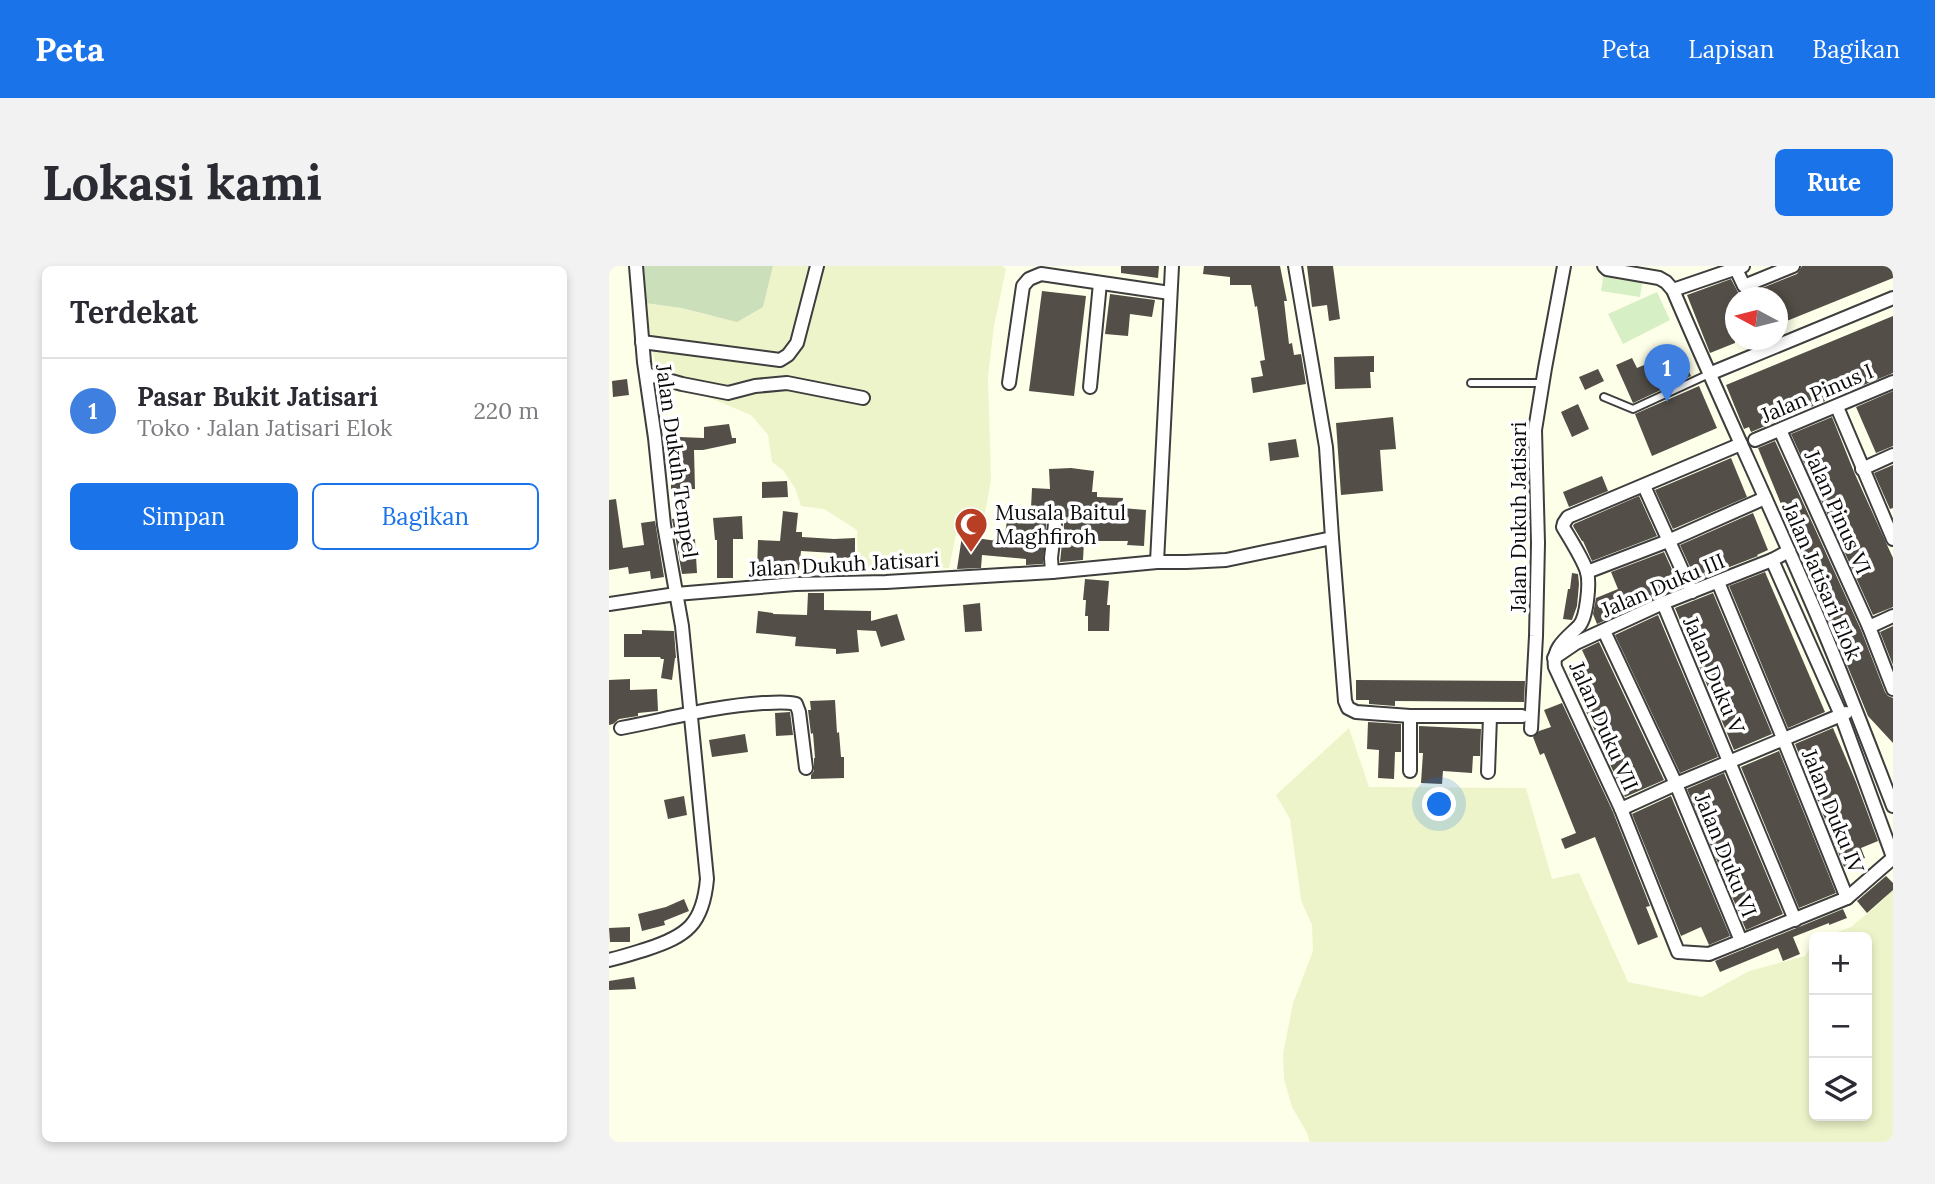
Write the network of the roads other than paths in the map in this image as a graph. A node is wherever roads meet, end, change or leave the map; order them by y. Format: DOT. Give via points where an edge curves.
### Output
graph roads {
  1 [pos="636,266"];
  2 [pos="817,266"];
  3 [pos="1172,266"];
  4 [pos="1296,266"];
  5 [pos="1564,266"];
  6 [pos="1604,266"];
  7 [pos="1793,266"];
  8 [pos="1739,268"];
  9 [pos="1042,270"];
  10 [pos="1100,283"];
  11 [pos="1673,290"];
  12 [pos="1170,293"];
  13 [pos="1893,298"];
  14 [pos="642,342"];
  15 [pos="646,374"];
  16 [pos="1709,374"];
  17 [pos="1893,382"];
  18 [pos="1009,383"];
  19 [pos="1472,383"];
  20 [pos="1543,383"];
  21 [pos="1090,387"];
  22 [pos="1604,397"];
  23 [pos="863,398"];
  24 [pos="1837,407"];
  25 [pos="1780,430"];
  26 [pos="1755,440"];
  27 [pos="1741,444"];
  28 [pos="1893,455"];
  29 [pos="1862,469"];
  30 [pos="1643,486"];
  31 [pos="1765,498"];
  32 [pos="1056,514"];
  33 [pos="1890,523"];
  34 [pos="1332,538"];
  35 [pos="1893,539"];
  36 [pos="1668,541"];
  37 [pos="1789,551"];
  38 [pos="1772,560"];
  39 [pos="1157,562"];
  40 [pos="1052,572"];
  41 [pos="1587,572"];
  42 [pos="1718,582"];
  43 [pos="1692,592"];
  44 [pos="676,594"];
  45 [pos="1663,603"];
  46 [pos="609,604"];
  47 [pos="1893,616"];
  48 [pos="1869,626"];
  49 [pos="1604,631"];
  50 [pos="1554,658"];
  51 [pos="1893,689"];
  52 [pos="1855,709"];
  53 [pos="689,713"];
  54 [pos="1841,715"];
  55 [pos="1410,716"];
  56 [pos="1522,716"];
  57 [pos="1490,717"];
  58 [pos="621,728"];
  59 [pos="1531,729"];
  60 [pos="1783,738"];
  61 [pos="1730,762"];
  62 [pos="806,768"];
  63 [pos="1410,771"];
  64 [pos="1488,772"];
  65 [pos="1676,783"];
  66 [pos="1893,806"];
  67 [pos="1621,809"];
  68 [pos="1893,858"];
  69 [pos="1847,898"];
  70 [pos="1795,920"];
  71 [pos="1741,942"];
  72 [pos="1678,952"];
  73 [pos="609,960"];
  1 -- 14 [label="street, Jalan Dukuh Tempel"];
  2 -- 14 [label="street" via="797,343 780,360"];
  3 -- 12 [label="street"];
  4 -- 34 [label="street" via="1325,447"];
  5 -- 20 [label="street, Jalan Dukuh Jatisari"];
  6 -- 11 [label="street" via="1659,278"];
  7 -- 8 [label="street" via="1744,286"];
  8 -- 11 [label="street"];
  9 -- 10 [label="street"];
  9 -- 18 [label="street" via="1023,286"];
  10 -- 12 [label="street"];
  10 -- 21 [label="street"];
  11 -- 16 [label="street, Jalan Jatisari Elok"];
  12 -- 39 [label="street"];
  13 -- 16 [label="street"];
  14 -- 15 [label="street, Jalan Dukuh Tempel"];
  15 -- 23 [label="street" via="728,393 787,383"];
  15 -- 44 [label="street, Jalan Dukuh Tempel"];
  16 -- 22 [label="lane" via="1633,409"];
  16 -- 27 [label="street, Jalan Jatisari Elok"];
  17 -- 24 [label="street, Jalan Pinus I"];
  19 -- 20 [label="lane"];
  20 -- 59 [label="street, Jalan Dukuh Jatisari" via="1535,430 1538,543"];
  24 -- 25 [label="street, Jalan Pinus I"];
  24 -- 29 [label="street"];
  25 -- 26 [label="street, Jalan Pinus I"];
  25 -- 48 [label="street, Jalan Pinus VI"];
  27 -- 30 [label="street"];
  27 -- 31 [label="street, Jalan Jatisari Elok"];
  28 -- 29 [label="street"];
  29 -- 33 [label="street"];
  30 -- 36 [label="street"];
  30 -- 41 [label="street" via="1585,509 1564,523"];
  31 -- 36 [label="street"];
  31 -- 37 [label="street, Jalan Jatisari Elok"];
  32 -- 40 [label="street"];
  33 -- 35 [label="street"];
  34 -- 39 [label="street, Jalan Dukuh Jatisari" via="1226,560"];
  34 -- 55 [label="street" via="1348,708"];
  36 -- 41 [label="street"];
  36 -- 43 [label="street"];
  37 -- 38 [label="street, Jalan Duku III"];
  37 -- 52 [label="street, Jalan Jatisari Elok"];
  38 -- 42 [label="street, Jalan Duku III"];
  38 -- 54 [label="street, Jalan Jatisari Elok"];
  39 -- 40 [label="street, Jalan Dukuh Jatisari"];
  40 -- 44 [label="street, Jalan Dukuh Jatisari" via="795,583"];
  41 -- 50 [label="street" via="1581,624 1561,643"];
  42 -- 43 [label="street, Jalan Duku III"];
  42 -- 60 [label="street, Jalan Duku IV"];
  43 -- 45 [label="street, Jalan Duku III"];
  44 -- 46 [label="street"];
  44 -- 53 [label="street"];
  45 -- 49 [label="street, Jalan Duku III"];
  45 -- 61 [label="street, Jalan Duku V"];
  47 -- 48 [label="street"];
  48 -- 51 [label="street, Jalan Pinus VI"];
  49 -- 50 [label="street, Jalan Duku III"];
  49 -- 65 [label="street, Jalan Duku VI"];
  50 -- 67 [label="street, Jalan Duku VII"];
  52 -- 54 [label="street, Jalan Duku IV"];
  52 -- 66 [label="street, Jalan Jatisari Elok"];
  53 -- 58 [label="street"];
  53 -- 62 [label="street" via="742,705 796,704"];
  53 -- 73 [label="street" via="706,857 703,901 694,923 680,936"];
  54 -- 60 [label="street, Jalan Duku IV"];
  54 -- 68 [label="street, Jalan Jatisari Elok"];
  55 -- 57 [label="street"];
  55 -- 63 [label="street"];
  56 -- 57 [label="street"];
  57 -- 64 [label="street"];
  60 -- 61 [label="street, Jalan Duku V"];
  60 -- 69 [label="street, Jalan Duku IV"];
  61 -- 65 [label="street, Jalan Duku VI"];
  61 -- 70 [label="street, Jalan Duku V"];
  65 -- 67 [label="street, Jalan Duku VII"];
  65 -- 71 [label="street, Jalan Duku VI"];
  67 -- 72 [label="street, Jalan Duku VII"];
  68 -- 69 [label="street, Jalan Jatisari Elok"];
  69 -- 70 [label="street, Jalan Jatisari Elok"];
  70 -- 71 [label="street, Jalan Jatisari Elok"];
  71 -- 72 [label="street, Jalan Jatisari Elok" via="1709,954"];
}
